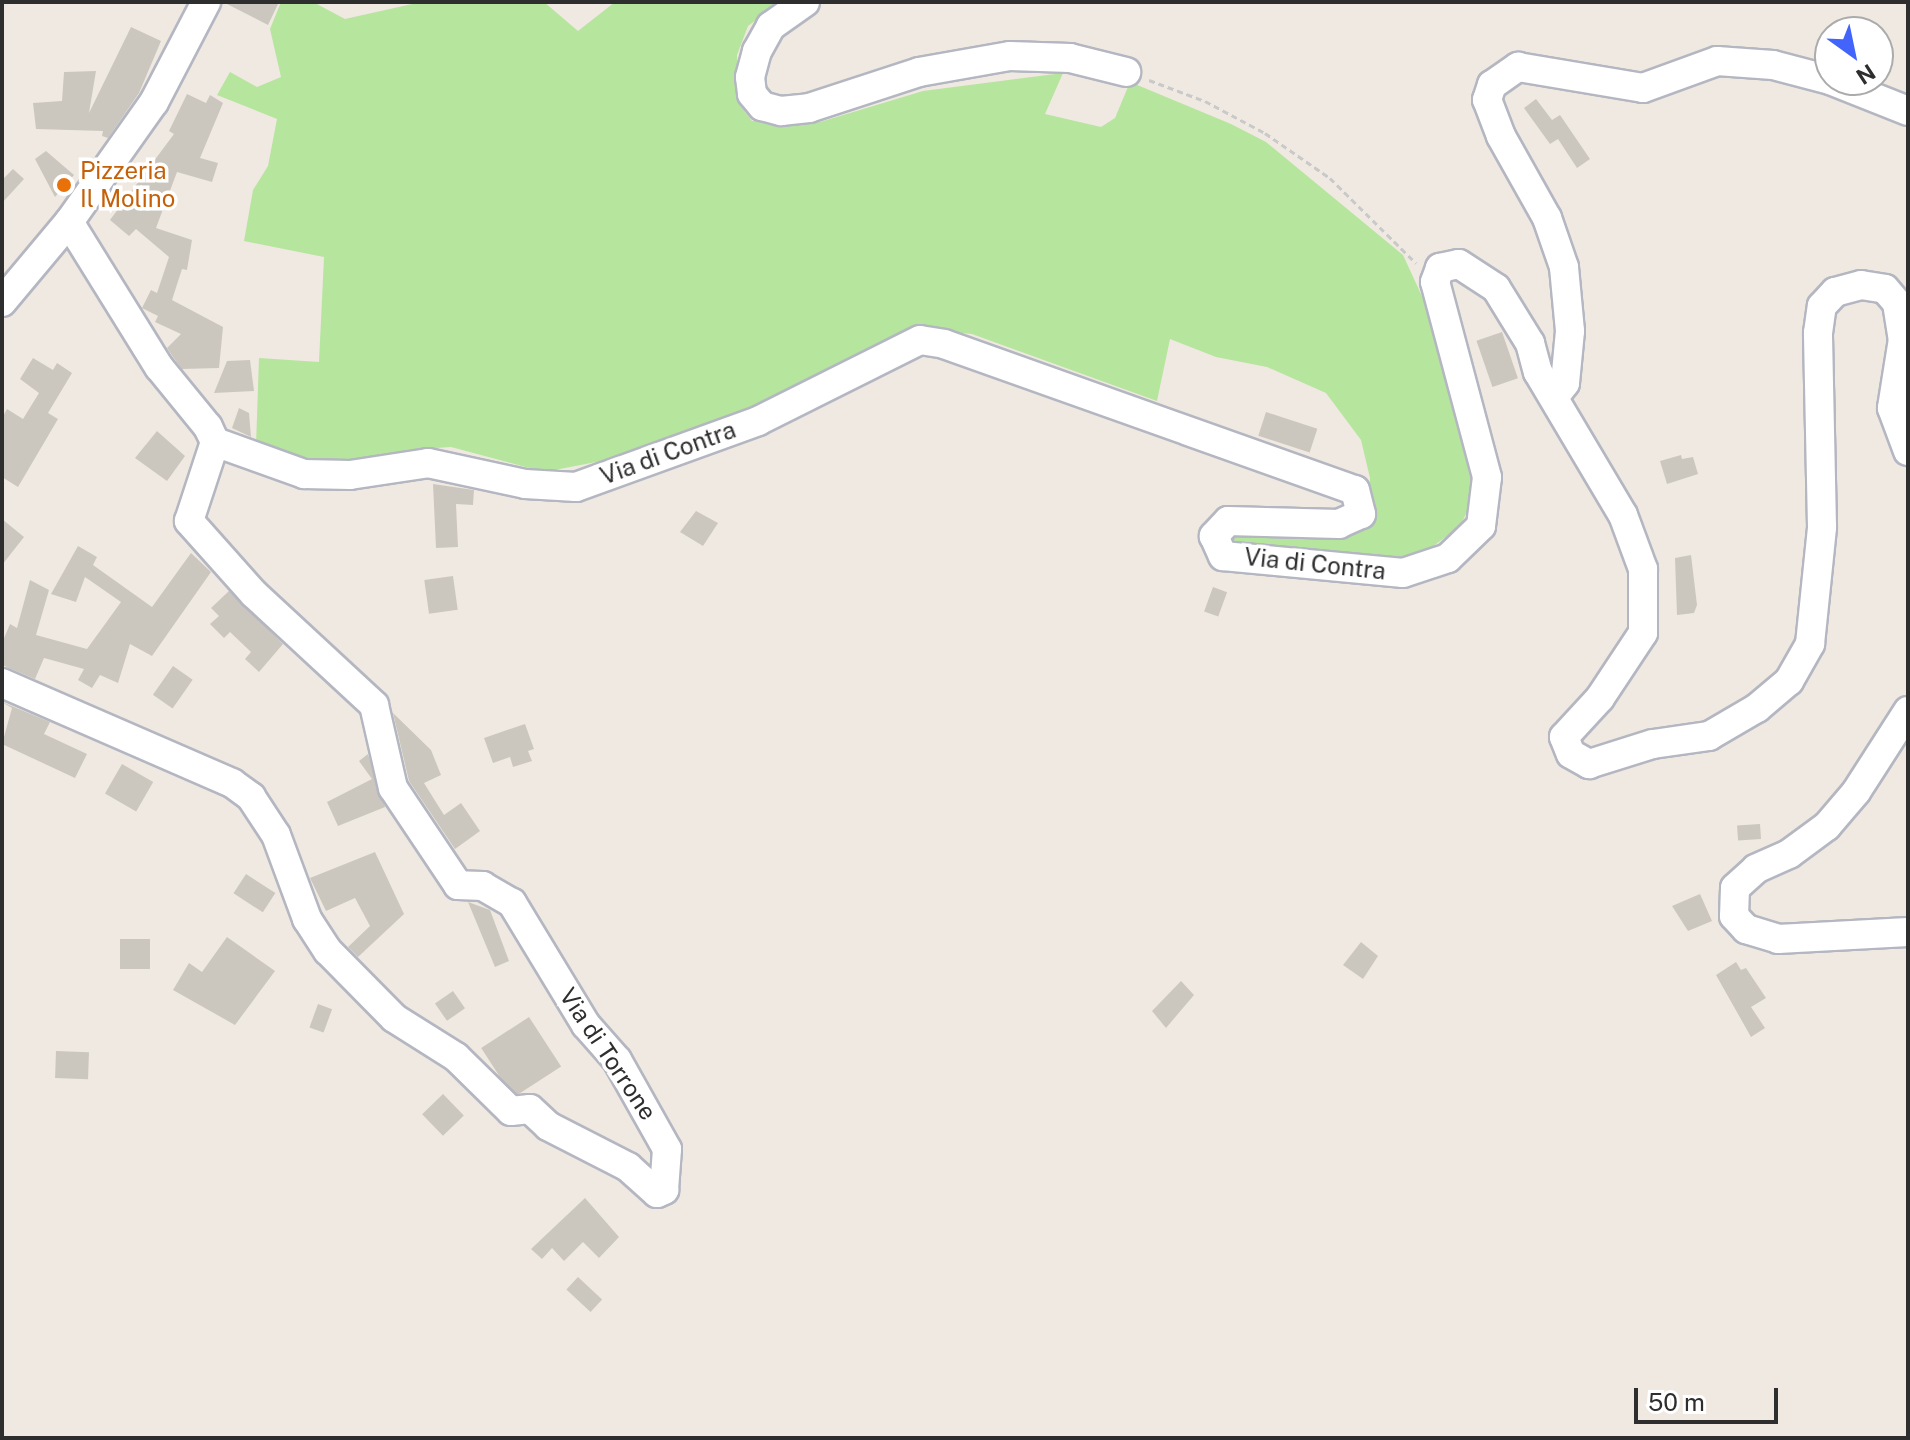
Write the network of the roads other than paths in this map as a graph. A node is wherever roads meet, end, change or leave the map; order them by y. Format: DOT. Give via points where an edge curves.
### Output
graph roads {
  1 [pos="206,2"];
  2 [pos="805,2"];
  3 [pos="1126,72"];
  4 [pos="1908,111"];
  5 [pos="69,222"];
  6 [pos="2,302"];
  7 [pos="1555,396"];
  8 [pos="215,442"];
  9 [pos="1908,451"];
  10 [pos="2,683"];
  11 [pos="1908,711"];
  12 [pos="1908,932"];
  1 -- 5 [label="street" via="154,102"];
  2 -- 3 [label="street" via="771,26 757,51 750,77 752,94 762,106 781,111 809,108 919,72 1010,56 1070,58"];
  4 -- 7 [label="street" via="1830,80 1773,65 1717,61 1643,88 1518,67 1492,85 1487,100 1496,124 1547,218 1564,267 1570,331 1565,383"];
  5 -- 6 [label="street"];
  5 -- 8 [label="street" via="159,367"];
  7 -- 8 [label="street, Via di Contra" via="1496,288 1459,264 1440,268 1435,282 1487,477 1481,526 1448,558 1403,573 1223,556 1214,536 1228,521 1339,524 1361,514 1355,490 944,344 920,340 758,421 576,487 525,484 428,463 350,475 304,474"];
  7 -- 9 [label="street" via="1623,515 1643,569 1643,633 1600,698 1564,737 1571,754 1589,764 1653,744 1709,736 1757,708 1789,681 1810,644 1822,513 1818,333 1822,306 1835,292 1861,285 1885,289 1897,303 1903,339 1892,408"];
  8 -- 10 [label="street, Via di Torrone" via="189,521 254,594 374,705 393,788 458,885 483,886 512,903 586,1025 632,1085 667,1149 664,1190 657,1193 628,1167 548,1126 530,1109 511,1111 456,1057 394,1018 328,951 307,919 276,835 251,797 232,783"];
  11 -- 12 [label="street" via="1856,792 1827,826 1789,854 1756,869 1735,888 1734,916 1746,929 1778,939"];
}
